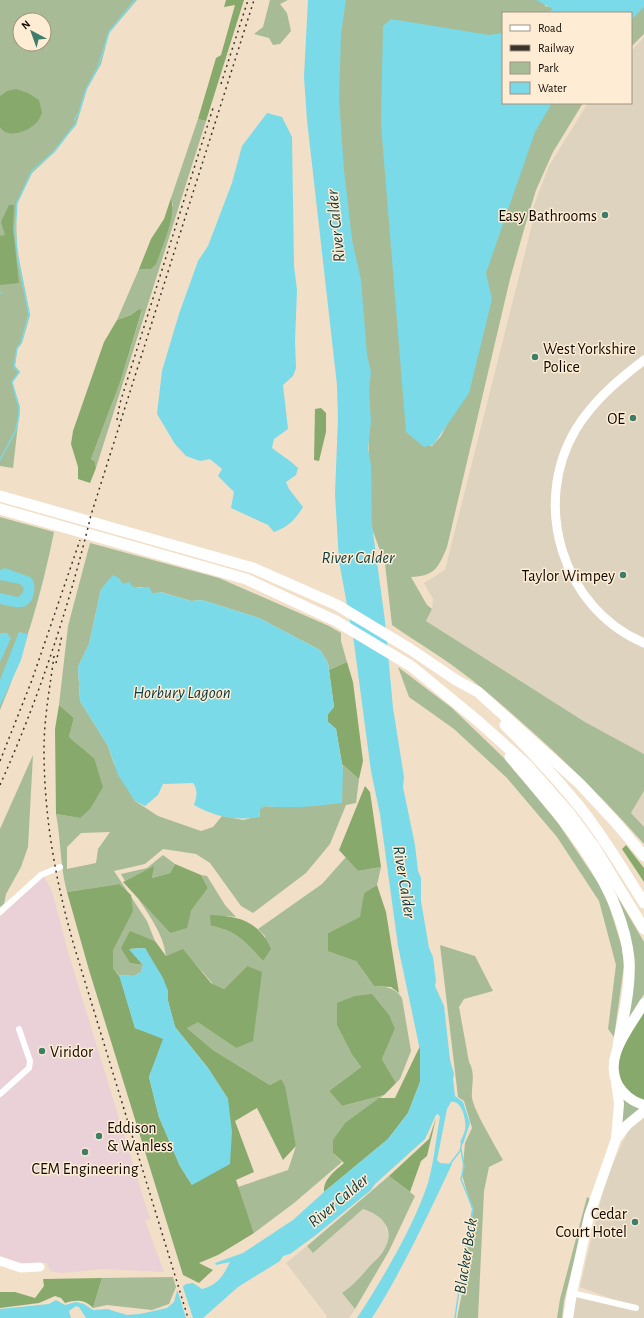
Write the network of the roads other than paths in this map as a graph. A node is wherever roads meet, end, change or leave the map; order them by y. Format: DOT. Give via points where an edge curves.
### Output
graph roads {
  1 [pos="644,360"];
  2 [pos="0,496"];
  3 [pos="0,509"];
  4 [pos="644,643"];
  5 [pos="456,680"];
  6 [pos="478,720"];
  7 [pos="644,856"];
  8 [pos="60,867"];
  9 [pos="644,903"];
  10 [pos="0,912"];
  11 [pos="644,929"];
  12 [pos="644,1003"];
  13 [pos="19,1029"];
  14 [pos="618,1046"];
  15 [pos="616,1082"];
  16 [pos="0,1094"];
  17 [pos="644,1105"];
  18 [pos="644,1111"];
  19 [pos="616,1139"];
  20 [pos="0,1261"];
  21 [pos="40,1267"];
  22 [pos="572,1293"];
  23 [pos="636,1308"];
  24 [pos="568,1318"];
  1 -- 4 [label="street" via="615,382 576,429 560,467 555,519 565,563 584,596 611,623"];
  2 -- 5 [label="highway" via="254,568 337,605"];
  3 -- 6 [label="highway" via="246,579 336,621 411,666"];
  5 -- 7 [label="highway" via="478,692 580,784"];
  5 -- 9 [label="highway" via="536,756 580,807 606,842"];
  6 -- 11 [label="highway" via="527,765 570,814"];
  6 -- 14 [label="highway" via="546,799 609,889 619,914 629,959"];
  8 -- 10 [label="street" via="41,875"];
  12 -- 14 [label="main road"];
  13 -- 16 [label="street" via="30,1061 29,1068"];
  14 -- 15 [label="main road" via="612,1065"];
  15 -- 17 [label="main road" via="628,1097"];
  15 -- 19 [label="main road" via="619,1104"];
  18 -- 19 [label="main road" via="627,1125"];
  19 -- 22 [label="main road" via="589,1216"];
  20 -- 21 [label="street" via="21,1268"];
  22 -- 23 [label="street"];
  22 -- 24 [label="main road"];
}
